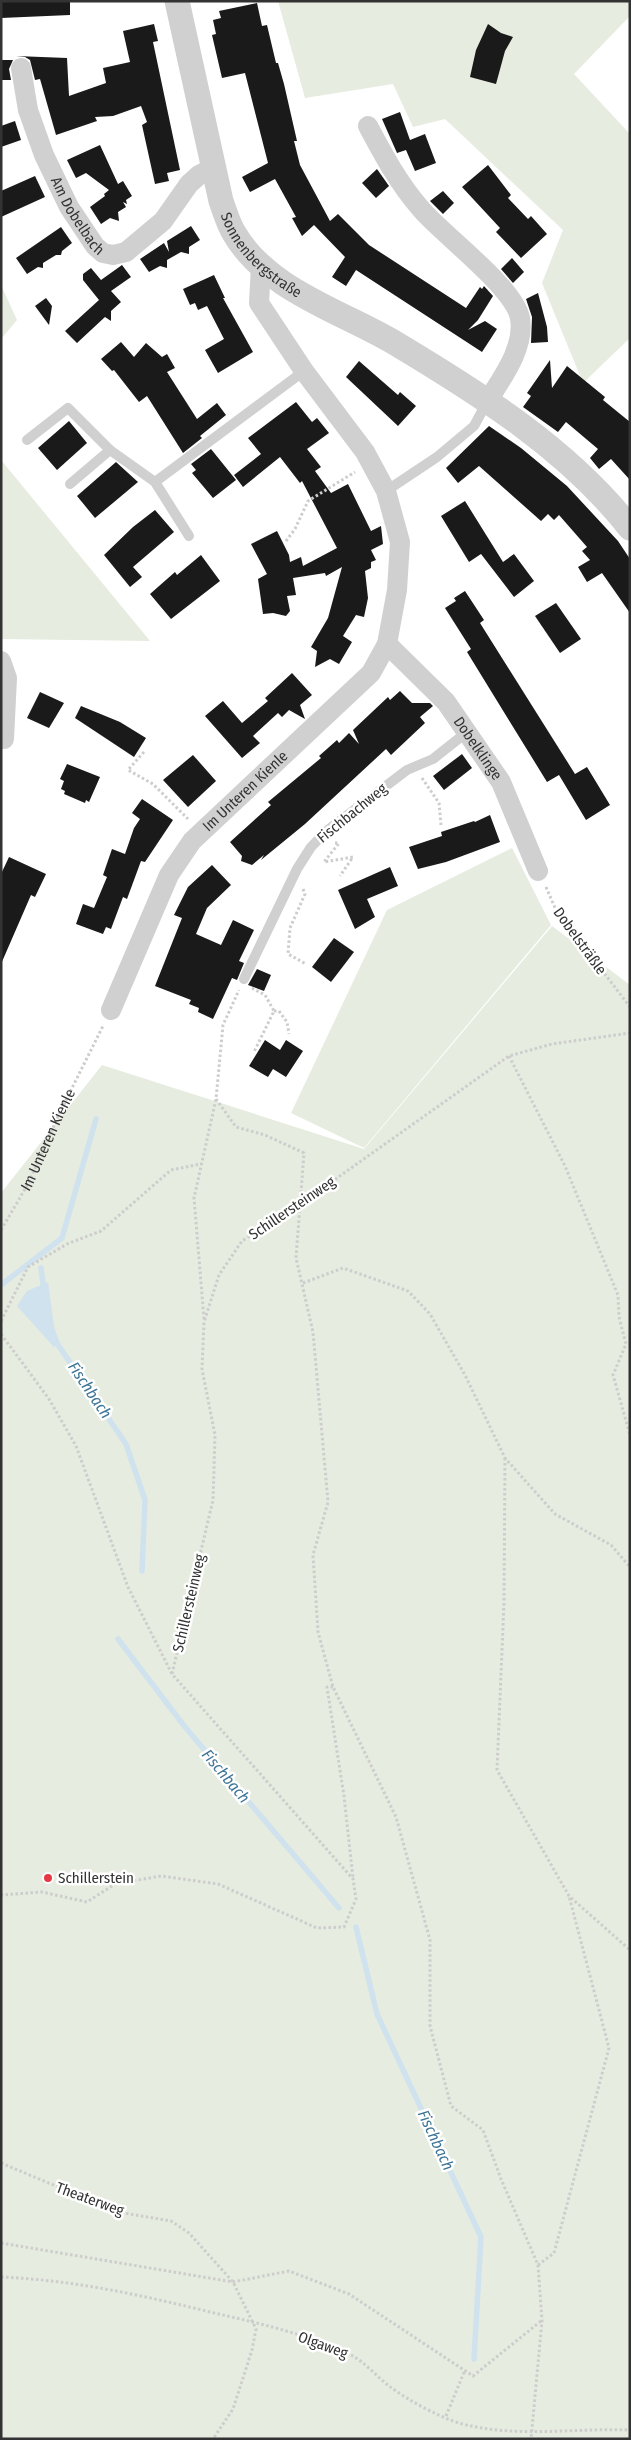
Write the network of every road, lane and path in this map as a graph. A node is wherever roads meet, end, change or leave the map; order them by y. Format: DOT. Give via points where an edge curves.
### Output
graph roads {
  1 [pos="177,1"];
  2 [pos="21,68"];
  3 [pos="368,126"];
  4 [pos="212,168"];
  5 [pos="261,265"];
  6 [pos="304,371"];
  7 [pos="487,402"];
  8 [pos="27,440"];
  9 [pos="110,450"];
  10 [pos="371,463"];
  11 [pos="155,482"];
  12 [pos="70,484"];
  13 [pos="386,491"];
  14 [pos="630,528"];
  15 [pos="190,536"];
  16 [pos="286,540"];
  17 [pos="387,644"];
  18 [pos="1,661"];
  19 [pos="467,732"];
  20 [pos="4,739"];
  21 [pos="144,752"];
  22 [pos="415,767"];
  23 [pos="441,825"];
  24 [pos="201,832"];
  25 [pos="321,837"];
  26 [pos="297,869"];
  27 [pos="538,871"];
  28 [pos="340,876"];
  29 [pos="306,964"];
  30 [pos="244,979"];
  31 [pos="630,1007"];
  32 [pos="111,1010"];
  33 [pos="274,1010"];
  34 [pos="630,1033"];
  35 [pos="289,1034"];
  36 [pos="254,1052"];
  37 [pos="510,1056"];
  38 [pos="216,1099"];
  39 [pos="201,1164"];
  40 [pos="299,1204"];
  41 [pos="1,1230"];
  42 [pos="304,1283"];
  43 [pos="1,1321"];
  44 [pos="204,1322"];
  45 [pos="1,1334"];
  46 [pos="630,1435"];
  47 [pos="505,1458"];
  48 [pos="630,1567"];
  49 [pos="172,1674"];
  50 [pos="334,1686"];
  51 [pos="353,1879"];
  52 [pos="1,1896"];
  53 [pos="569,1896"];
  54 [pos="630,1950"];
  55 [pos="1,2164"];
  56 [pos="1,2243"];
  57 [pos="538,2265"];
  58 [pos="1,2278"];
  59 [pos="233,2282"];
  60 [pos="542,2320"];
  61 [pos="253,2322"];
  62 [pos="464,2370"];
  63 [pos="446,2416"];
  64 [pos="630,2430"];
  65 [pos="530,2431"];
  66 [pos="213,2439"];
  67 [pos="531,2439"];
  1 -- 4 [label="street, Sonnenbergstraße"];
  2 -- 4 [label="street, Am Dobelbach" via="28,110 44,155 69,207 102,253 126,252 163,221 194,179"];
  3 -- 7 [label="street" via="410,197 496,283 516,308 520,320 516,351"];
  4 -- 5 [label="street, Sonnenbergstraße" via="233,232"];
  5 -- 6 [label="street, Im Unteren Kienle" via="259,303"];
  5 -- 7 [label="street, Sonnenbergstraße" via="295,290 394,343"];
  6 -- 10 [label="street, Im Unteren Kienle"];
  6 -- 11 [label="lane"];
  7 -- 13 [label="lane" via="474,426"];
  7 -- 14 [label="street, Sonnenbergstraße" via="567,462"];
  8 -- 9 [label="lane" via="68,408"];
  9 -- 11 [label="lane"];
  9 -- 12 [label="lane"];
  10 -- 13 [label="street, Im Unteren Kienle"];
  10 -- 16 [label="path" via="308,501 295,530"];
  11 -- 15 [label="lane"];
  13 -- 17 [label="street, Im Unteren Kienle" via="400,542 397,590"];
  17 -- 19 [label="street, Dobelklinge" via="446,702"];
  17 -- 24 [label="street, Im Unteren Kienle" via="371,673"];
  18 -- 20 [label="street" via="7,678"];
  19 -- 22 [label="lane, Fischbachweg" via="433,759"];
  19 -- 27 [label="street, Dobelklinge" via="501,782"];
  21 -- 24 [label="path" via="128,770 153,784"];
  22 -- 23 [label="path" via="439,804"];
  22 -- 25 [label="lane, Fischbachweg"];
  24 -- 32 [label="street, Im Unteren Kienle" via="168,875"];
  25 -- 26 [label="lane, Fischbachweg"];
  25 -- 28 [label="path" via="327,845 338,843 324,862 353,857"];
  26 -- 29 [label="path" via="305,894 290,928 288,954"];
  26 -- 30 [label="lane, Fischbachweg"];
  27 -- 31 [label="path, Dobelsträßle" via="556,910"];
  30 -- 33 [label="path" via="250,988 265,995"];
  30 -- 38 [label="path" via="223,1025"];
  32 -- 41 [label="path, Im Unteren Kienle" via="28,1184"];
  33 -- 35 [label="path" via="279,1011 287,1022"];
  33 -- 36 [label="path"];
  34 -- 37 [label="path, Schillersteinweg" via="552,1044"];
  37 -- 40 [label="path, Schillersteinweg"];
  37 -- 46 [label="path" via="565,1166 618,1295 619,1317 626,1344 613,1375"];
  38 -- 39 [label="path"];
  38 -- 40 [label="path" via="236,1127 304,1152"];
  39 -- 43 [label="path" via="171,1170 101,1231 67,1244 28,1267"];
  39 -- 44 [label="path" via="194,1198"];
  40 -- 42 [label="path" via="296,1258"];
  40 -- 44 [label="path, Schillersteinweg" via="242,1241 219,1275"];
  42 -- 47 [label="path" via="343,1268 408,1292 430,1314 465,1375"];
  42 -- 50 [label="path" via="313,1332 328,1502 313,1555 318,1632"];
  44 -- 49 [label="path, Schillersteinweg" via="202,1369 215,1435 213,1500"];
  45 -- 49 [label="path, Schillersteinweg" via="49,1399 76,1446 128,1586"];
  47 -- 48 [label="path" via="555,1514 611,1545"];
  47 -- 53 [label="path" via="504,1602 497,1770"];
  49 -- 51 [label="path, Schillersteinweg"];
  50 -- 51 [label="path" via="327,1687"];
  50 -- 57 [label="path" via="399,1826 430,1940 430,2026 451,2106 483,2130"];
  51 -- 52 [label="path" via="356,1900 344,1927 316,1928 218,1884 161,1876 115,1884 87,1902 42,1892"];
  53 -- 54 [label="path"];
  53 -- 57 [label="path" via="609,2048 554,2253"];
  55 -- 59 [label="path, Theaterweg" via="118,2212 171,2221 189,2232"];
  56 -- 59 [label="path"];
  57 -- 60 [label="path"];
  58 -- 61 [label="path, Olgaweg" via="39,2279 124,2291"];
  59 -- 61 [label="path, Theaterweg"];
  59 -- 62 [label="path" via="289,2271 349,2294"];
  60 -- 62 [label="path" via="473,2376"];
  60 -- 65 [label="path"];
  61 -- 63 [label="path, Olgaweg" via="314,2340 353,2356 390,2387"];
  61 -- 66 [label="path" via="256,2329 252,2350 233,2409"];
  62 -- 63 [label="path"];
  63 -- 65 [label="path, Olgaweg" via="470,2426"];
  64 -- 65 [label="path, Olgaweg"];
  65 -- 67 [label="path"];
}
